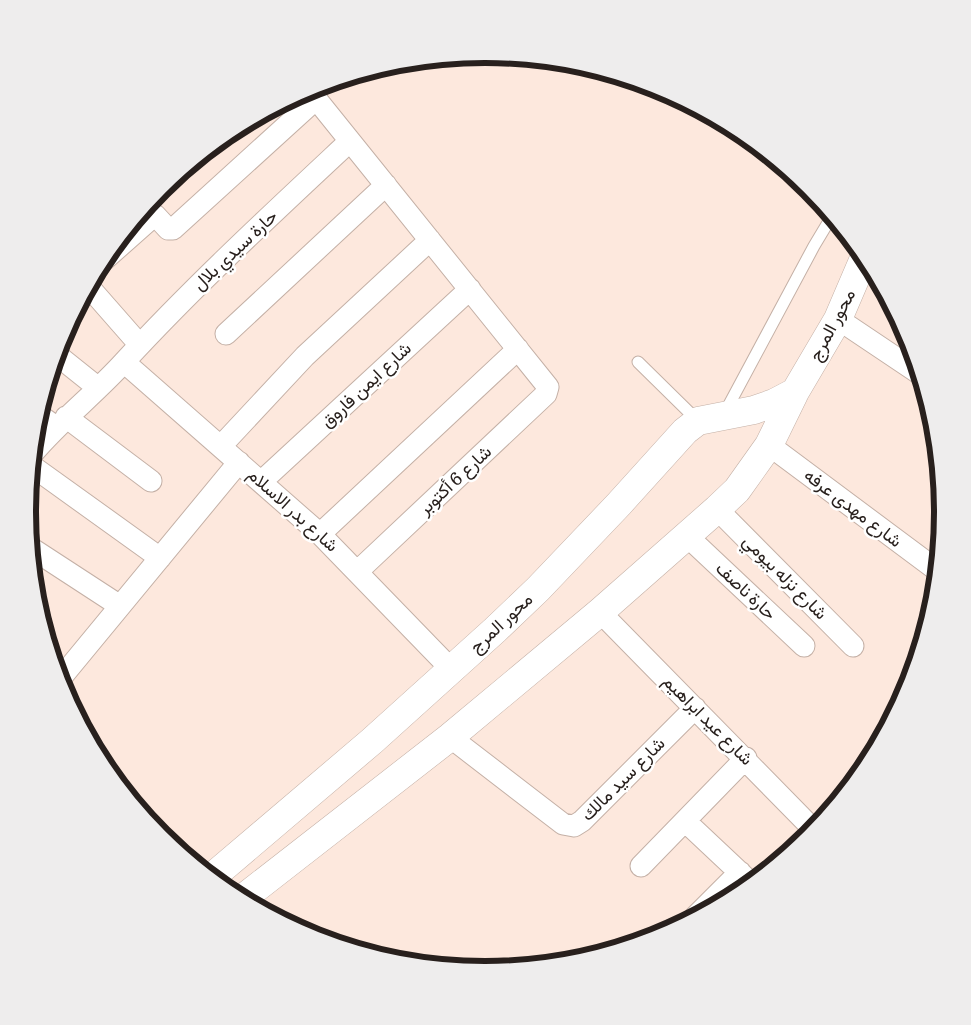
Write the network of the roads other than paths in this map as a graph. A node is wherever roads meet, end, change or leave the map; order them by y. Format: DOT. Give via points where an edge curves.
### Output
graph roads {
  1 [pos="315,97"];
  2 [pos="306,101"];
  3 [pos="350,141"];
  4 [pos="386,185"];
  5 [pos="152,212"];
  6 [pos="828,222"];
  7 [pos="430,240"];
  8 [pos="861,266"];
  9 [pos="470,289"];
  10 [pos="94,292"];
  11 [pos="838,319"];
  12 [pos="226,334"];
  13 [pos="139,344"];
  14 [pos="518,349"];
  15 [pos="63,360"];
  16 [pos="124,362"];
  17 [pos="638,362"];
  18 [pos="911,368"];
  19 [pos="97,387"];
  20 [pos="795,392"];
  21 [pos="710,418"];
  22 [pos="54,419"];
  23 [pos="43,437"];
  24 [pos="769,445"];
  25 [pos="221,446"];
  26 [pos="239,462"];
  27 [pos="38,471"];
  28 [pos="150,481"];
  29 [pos="262,481"];
  30 [pos="717,509"];
  31 [pos="320,534"];
  32 [pos="687,536"];
  33 [pos="38,553"];
  34 [pos="160,558"];
  35 [pos="931,567"];
  36 [pos="358,571"];
  37 [pos="120,606"];
  38 [pos="600,612"];
  39 [pos="804,646"];
  40 [pos="854,646"];
  41 [pos="451,668"];
  42 [pos="66,672"];
  43 [pos="695,708"];
  44 [pos="450,737"];
  45 [pos="746,758"];
  46 [pos="685,821"];
  47 [pos="809,824"];
  48 [pos="641,866"];
  49 [pos="218,873"];
  50 [pos="746,878"];
  51 [pos="248,894"];
  1 -- 3 [label="street"];
  2 -- 5 [label="street" via="173,229 168,230"];
  3 -- 4 [label="street"];
  3 -- 13 [label="street, حارة سيدي بلال" via="180,301"];
  4 -- 7 [label="street"];
  4 -- 12 [label="street"];
  6 -- 21 [label="lane"];
  7 -- 9 [label="street"];
  7 -- 25 [label="street" via="305,356"];
  8 -- 11 [label="main road, محور المرج"];
  9 -- 14 [label="street"];
  9 -- 29 [label="street, شارع ايمن فاروق"];
  10 -- 13 [label="street"];
  11 -- 18 [label="street"];
  11 -- 20 [label="main road, محور المرج"];
  13 -- 16 [label="street, حارة سيدي بلال"];
  14 -- 31 [label="street"];
  14 -- 36 [label="street, شارع 6 أكتوبر" via="548,387 546,394"];
  15 -- 19 [label="street"];
  16 -- 19 [label="street, حارة سيدي بلال"];
  16 -- 25 [label="street, شارع بدر الاسلام"];
  17 -- 21 [label="lane"];
  19 -- 22 [label="street, حارة سيدي بلال"];
  20 -- 21 [label="main road, محور المرج" via="774,404"];
  20 -- 24 [label="main road, محور المرج"];
  21 -- 41 [label="main road, محور المرج" via="684,431 538,589"];
  22 -- 23 [label="street, حارة سيدي بلال"];
  22 -- 28 [label="street"];
  24 -- 30 [label="main road, محور المرج" via="737,490"];
  24 -- 35 [label="street, شارع مهدى عرفه"];
  25 -- 26 [label="street, شارع بدر الاسلام"];
  26 -- 29 [label="street, شارع بدر الاسلام"];
  26 -- 34 [label="street"];
  27 -- 34 [label="street"];
  29 -- 31 [label="street, شارع بدر الاسلام"];
  30 -- 32 [label="main road, محور المرج"];
  30 -- 40 [label="street, شارع نزله بيومي"];
  31 -- 36 [label="street, شارع بدر الاسلام"];
  32 -- 38 [label="main road, محور المرج"];
  32 -- 39 [label="street, حارة ناصف"];
  33 -- 37 [label="street"];
  34 -- 37 [label="street"];
  36 -- 41 [label="street, شارع بدر الاسلام"];
  37 -- 42 [label="street"];
  38 -- 43 [label="street, شارع عيد ابراهيم"];
  38 -- 44 [label="main road, محور المرج"];
  41 -- 49 [label="main road, محور المرج" via="365,748"];
  43 -- 44 [label="street, شارع سيد مالك" via="574,826 563,824"];
  43 -- 45 [label="street, شارع عيد ابراهيم"];
  44 -- 51 [label="main road, محور المرج"];
  45 -- 46 [label="street"];
  45 -- 47 [label="street, شارع عيد ابراهيم"];
  46 -- 48 [label="street"];
  46 -- 50 [label="street"];
}
